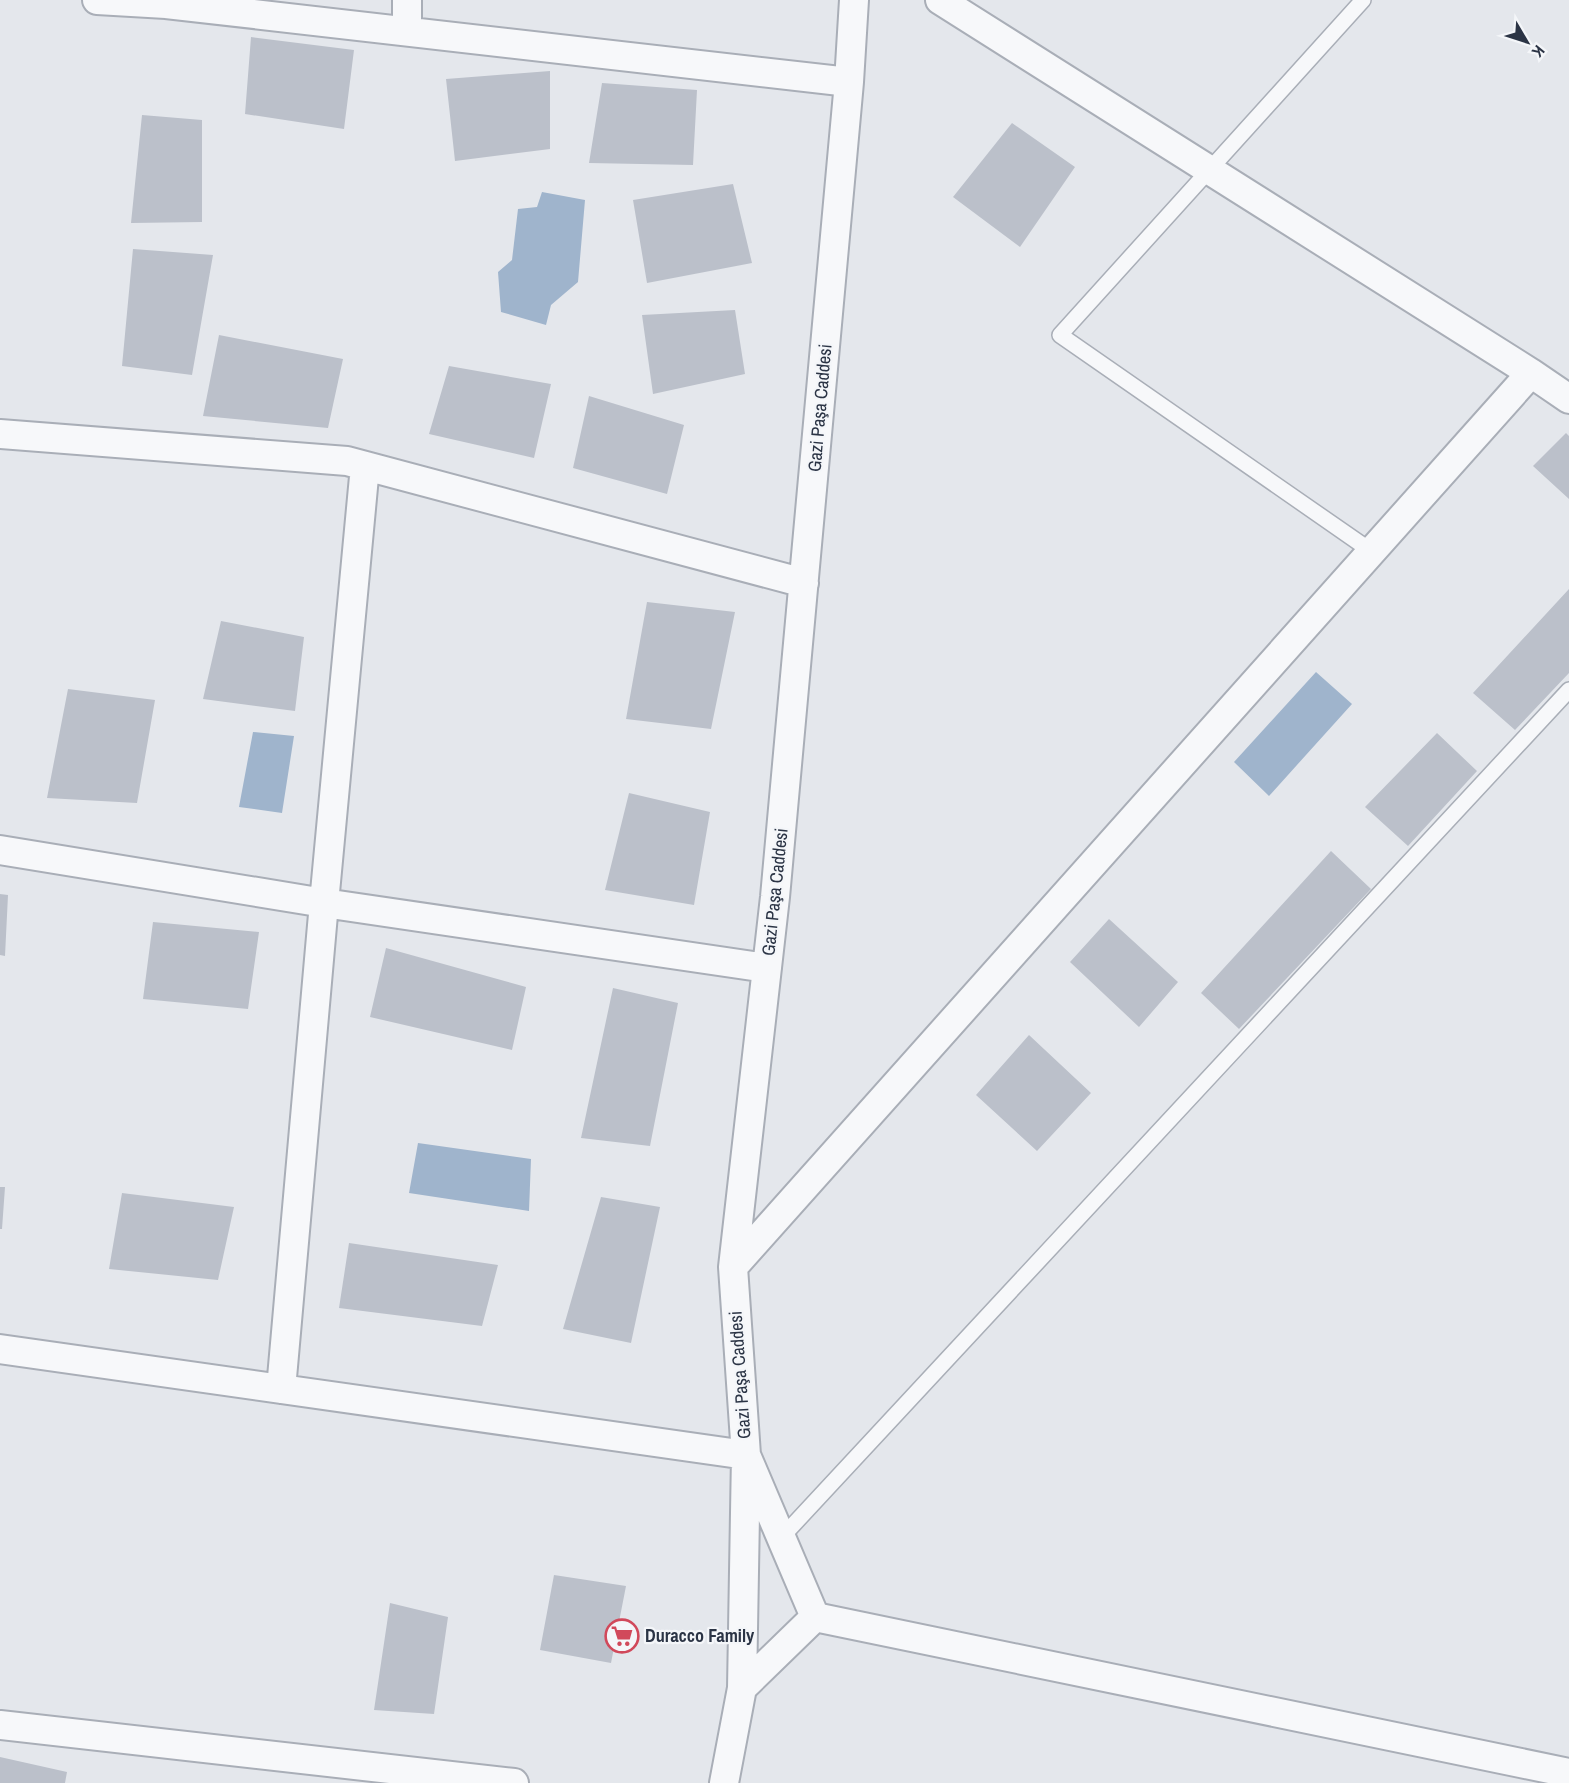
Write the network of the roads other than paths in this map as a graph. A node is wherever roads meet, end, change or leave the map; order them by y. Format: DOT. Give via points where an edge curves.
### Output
graph roads {
  1 [pos="97,0"];
  2 [pos="407,0"];
  3 [pos="854,0"];
  4 [pos="940,0"];
  5 [pos="1363,0"];
  6 [pos="407,31"];
  7 [pos="849,82"];
  8 [pos="1209,170"];
  9 [pos="1531,373"];
  10 [pos="1568,396"];
  11 [pos="0,434"];
  12 [pos="365,466"];
  13 [pos="1371,552"];
  14 [pos="804,583"];
  15 [pos="1569,690"];
  16 [pos="0,850"];
  17 [pos="324,903"];
  18 [pos="767,968"];
  19 [pos="733,1267"];
  20 [pos="0,1349"];
  21 [pos="281,1389"];
  22 [pos="746,1455"];
  23 [pos="781,1538"];
  24 [pos="815,1617"];
  25 [pos="742,1688"];
  26 [pos="0,1725"];
  27 [pos="1569,1773"];
  28 [pos="514,1783"];
  29 [pos="724,1783"];
  1 -- 6 [label="street"];
  2 -- 6 [label="street"];
  3 -- 7 [label="street, Gazi Paşa Caddesi"];
  4 -- 8 [label="street"];
  5 -- 8 [label="lane"];
  6 -- 7 [label="street"];
  7 -- 14 [label="street, Gazi Paşa Caddesi"];
  8 -- 9 [label="street"];
  8 -- 13 [label="lane" via="1060,335"];
  9 -- 10 [label="street"];
  9 -- 13 [label="street"];
  11 -- 12 [label="street" via="347,461"];
  12 -- 14 [label="street"];
  12 -- 17 [label="street"];
  13 -- 19 [label="street"];
  14 -- 18 [label="street, Gazi Paşa Caddesi"];
  15 -- 23 [label="lane"];
  16 -- 17 [label="street"];
  17 -- 18 [label="street"];
  17 -- 21 [label="street"];
  18 -- 19 [label="street, Gazi Paşa Caddesi"];
  19 -- 22 [label="street, Gazi Paşa Caddesi"];
  20 -- 21 [label="street"];
  21 -- 22 [label="street"];
  22 -- 23 [label="street"];
  22 -- 25 [label="street, Gazi Paşa Caddesi"];
  23 -- 24 [label="street"];
  24 -- 25 [label="street"];
  24 -- 27 [label="street"];
  25 -- 29 [label="street, Gazi Paşa Caddesi"];
  26 -- 28 [label="street"];
}
